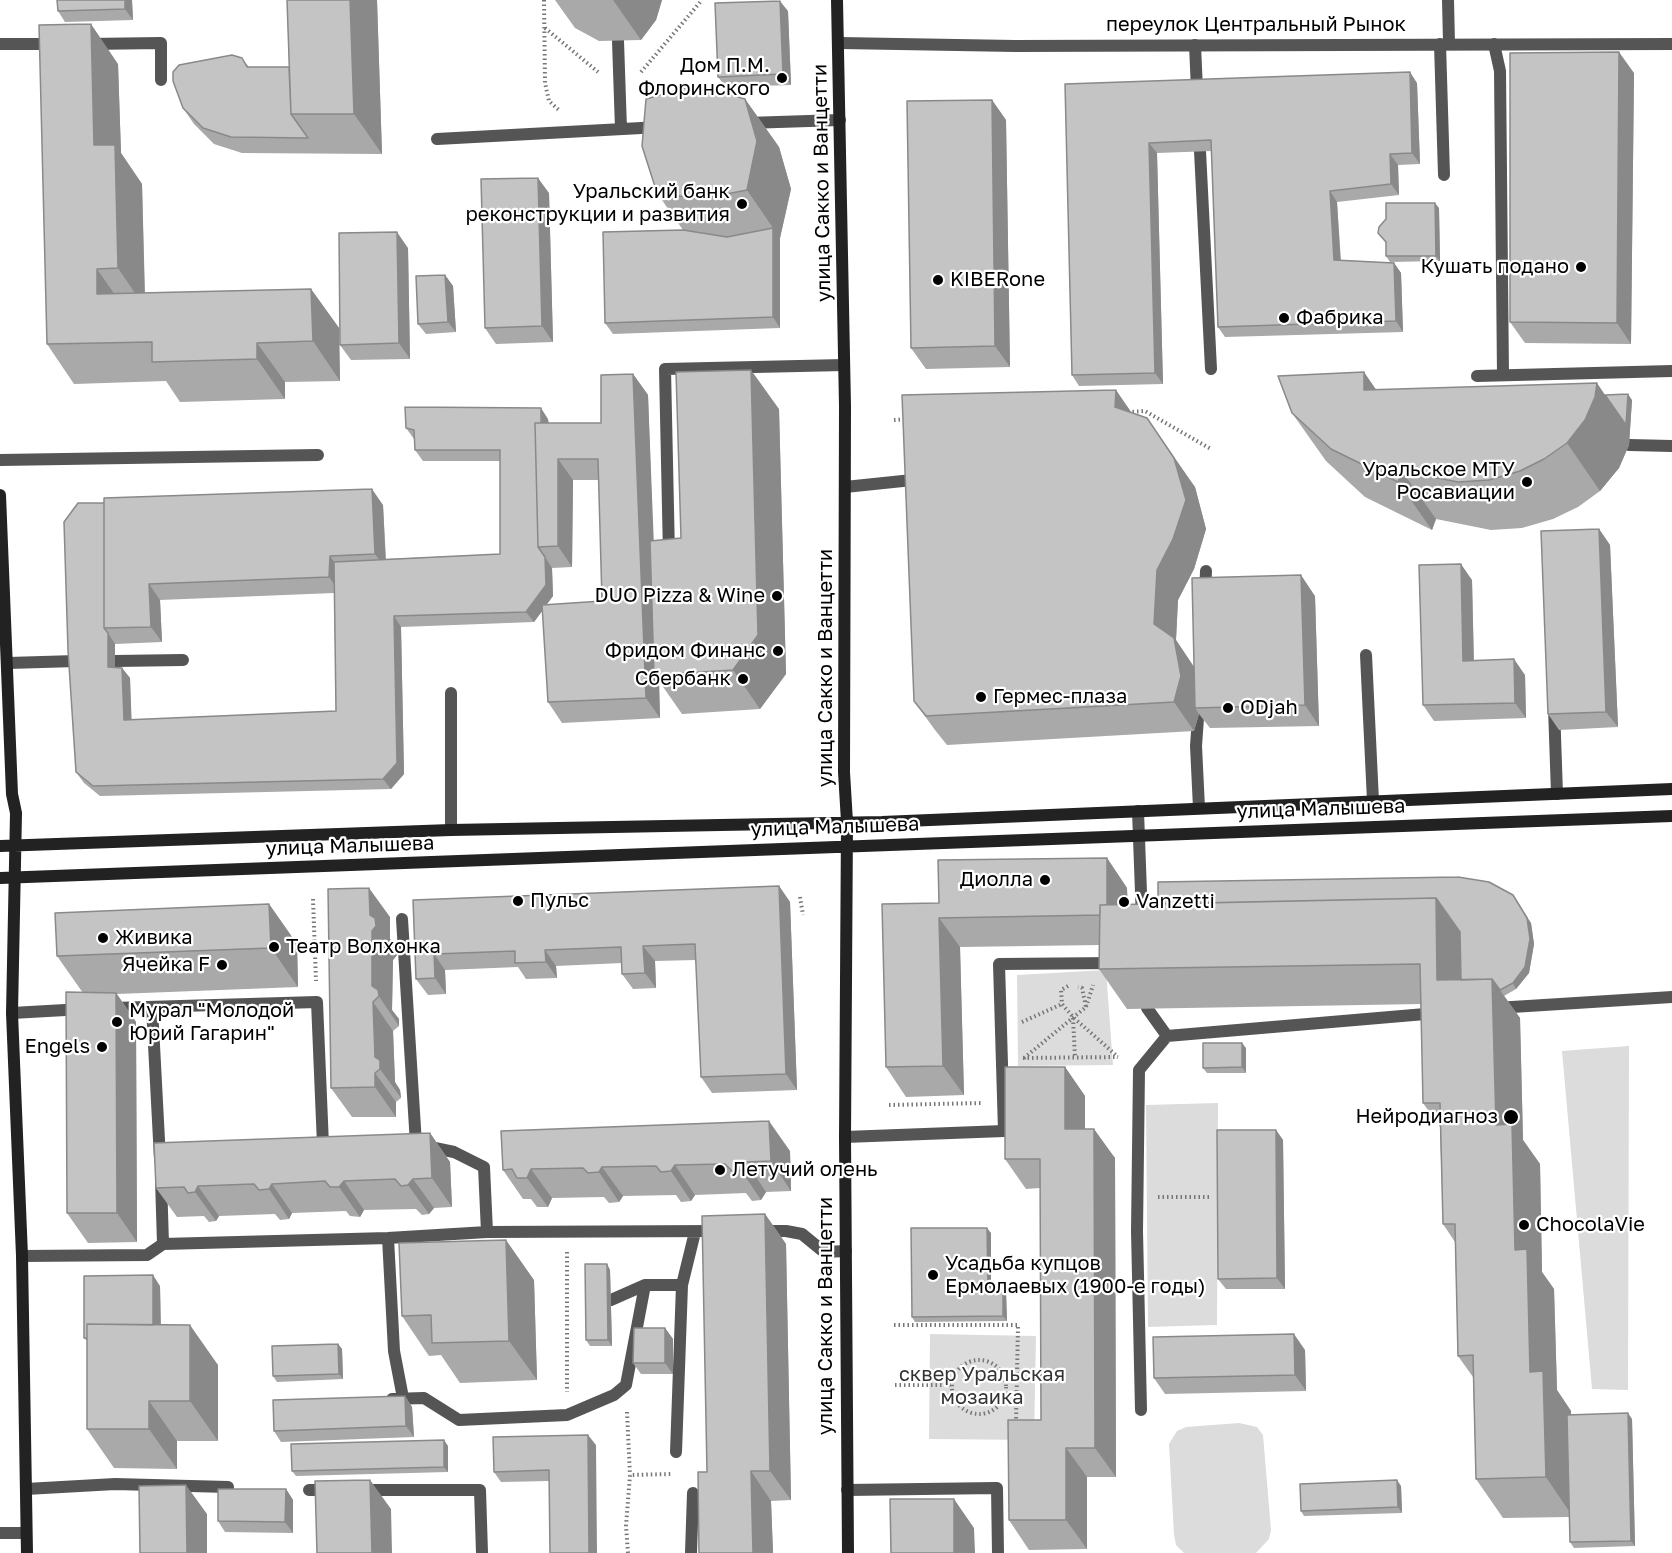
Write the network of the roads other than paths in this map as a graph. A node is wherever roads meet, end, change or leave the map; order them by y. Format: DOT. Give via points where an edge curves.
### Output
graph roads {
  1 [pos="837,0"];
  2 [pos="1449,0"];
  3 [pos="618,41"];
  4 [pos="1444,43"];
  5 [pos="0,44"];
  6 [pos="840,44"];
  7 [pos="1494,44"];
  8 [pos="1672,44"];
  9 [pos="1195,45"];
  10 [pos="161,80"];
  11 [pos="1197,90"];
  12 [pos="840,120"];
  13 [pos="735,123"];
  14 [pos="678,126"];
  15 [pos="621,129"];
  16 [pos="437,139"];
  17 [pos="1200,151"];
  18 [pos="1444,175"];
  19 [pos="844,365"];
  20 [pos="1210,369"];
  21 [pos="1672,371"];
  22 [pos="1503,375"];
  23 [pos="1477,376"];
  24 [pos="1629,445"];
  25 [pos="1672,446"];
  26 [pos="318,455"];
  27 [pos="0,460"];
  28 [pos="936,478"];
  29 [pos="845,487"];
  30 [pos="0,495"];
  31 [pos="669,562"];
  32 [pos="1206,571"];
  33 [pos="1204,606"];
  34 [pos="1366,655"];
  35 [pos="183,660"];
  36 [pos="76,661"];
  37 [pos="115,661"];
  38 [pos="8,663"];
  39 [pos="1200,688"];
  40 [pos="1553,689"];
  41 [pos="451,693"];
  42 [pos="5,702"];
  43 [pos="1672,789"];
  44 [pos="1557,794"];
  45 [pos="1373,801"];
  46 [pos="1199,808"];
  47 [pos="1138,811"];
  48 [pos="1672,816"];
  49 [pos="847,822"];
  50 [pos="451,830"];
  51 [pos="1139,834"];
  52 [pos="0,846"];
  53 [pos="15,846"];
  54 [pos="847,846"];
  55 [pos="14,877"];
  56 [pos="0,878"];
  57 [pos="402,919"];
  58 [pos="1143,931"];
  59 [pos="1126,962"];
  60 [pos="1672,997"];
  61 [pos="152,1007"];
  62 [pos="1147,1008"];
  63 [pos="1488,1009"];
  64 [pos="1448,1011"];
  65 [pos="12,1012"];
  66 [pos="1167,1036"];
  67 [pos="845,1137"];
  68 [pos="323,1145"];
  69 [pos="730,1231"];
  70 [pos="752,1231"];
  71 [pos="487,1232"];
  72 [pos="695,1232"];
  73 [pos="388,1238"];
  74 [pos="163,1244"];
  75 [pos="846,1251"];
  76 [pos="22,1256"];
  77 [pos="645,1285"];
  78 [pos="681,1285"];
  79 [pos="611,1300"];
  80 [pos="403,1398"];
  81 [pos="379,1400"];
  82 [pos="1141,1410"];
  83 [pos="676,1452"];
  84 [pos="228,1487"];
  85 [pos="26,1489"];
  86 [pos="309,1490"];
  87 [pos="847,1490"];
  88 [pos="693,1493"];
  89 [pos="0,1533"];
  90 [pos="26,1533"];
  91 [pos="27,1553"];
  92 [pos="482,1553"];
  93 [pos="691,1553"];
  94 [pos="848,1553"];
  95 [pos="998,1553"];
  1 -- 6 [label="main road, улица Сакко и Ванцетти"];
  2 -- 4 [label="street"];
  3 -- 15 [label="street"];
  4 -- 7 [label="street, переулок Центральный Рынок"];
  4 -- 9 [label="street, переулок Центральный Рынок"];
  4 -- 18 [label="street"];
  5 -- 10 [label="street" via="161,43"];
  6 -- 9 [label="street, переулок Центральный Рынок"];
  6 -- 12 [label="main road, улица Сакко и Ванцетти"];
  7 -- 8 [label="street, переулок Центральный Рынок"];
  7 -- 22 [label="street" via="1500,71"];
  9 -- 11 [label="street"];
  12 -- 13 [label="street"];
  12 -- 19 [label="main road, улица Сакко и Ванцетти"];
  14 -- 15 [label="street"];
  15 -- 16 [label="street"];
  17 -- 20 [label="street"];
  19 -- 29 [label="main road, улица Сакко и Ванцетти"];
  19 -- 31 [label="street" via="737,373 665,369"];
  21 -- 22 [label="street"];
  22 -- 23 [label="street"];
  24 -- 25 [label="street"];
  26 -- 27 [label="street"];
  28 -- 29 [label="street"];
  29 -- 49 [label="main road, улица Сакко и Ванцетти"];
  30 -- 38 [label="main road"];
  32 -- 33 [label="street"];
  34 -- 45 [label="street"];
  35 -- 37 [label="street"];
  36 -- 38 [label="street"];
  38 -- 42 [label="main road"];
  39 -- 46 [label="street" via="1196,746"];
  40 -- 44 [label="street"];
  41 -- 50 [label="street"];
  42 -- 53 [label="main road"];
  43 -- 44 [label="main road, улица Малышева"];
  44 -- 45 [label="main road, улица Малышева"];
  45 -- 46 [label="main road, улица Малышева"];
  46 -- 47 [label="main road, улица Малышева"];
  47 -- 49 [label="main road, улица Малышева"];
  47 -- 51 [label="street"];
  48 -- 51 [label="main road, улица Малышева"];
  49 -- 50 [label="main road, улица Малышева"];
  49 -- 54 [label="main road, улица Сакко и Ванцетти"];
  50 -- 53 [label="main road, улица Малышева"];
  51 -- 54 [label="main road, улица Малышева"];
  51 -- 58 [label="street"];
  52 -- 53 [label="main road, улица Малышева"];
  53 -- 55 [label="main road"];
  54 -- 55 [label="main road, улица Малышева"];
  54 -- 67 [label="main road, улица Сакко и Ванцетти"];
  55 -- 56 [label="main road, улица Малышева"];
  55 -- 65 [label="main road"];
  57 -- 71 [label="street" via="410,1144 454,1152 484,1167"];
  59 -- 67 [label="street" via="999,964 1004,1131"];
  60 -- 63 [label="street"];
  61 -- 65 [label="street"];
  61 -- 68 [label="street" via="316,1002"];
  61 -- 74 [label="street" via="166,1152"];
  62 -- 66 [label="street"];
  64 -- 66 [label="street" via="1422,1017"];
  65 -- 76 [label="main road"];
  66 -- 82 [label="street" via="1139,1070"];
  67 -- 75 [label="main road, улица Сакко и Ванцетти"];
  69 -- 72 [label="street"];
  70 -- 75 [label="street" via="802,1234 824,1252"];
  71 -- 72 [label="street"];
  71 -- 73 [label="street"];
  72 -- 78 [label="street"];
  73 -- 74 [label="street"];
  73 -- 80 [label="street" via="394,1351"];
  74 -- 76 [label="street" via="147,1255"];
  75 -- 87 [label="main road, улица Сакко и Ванцетти"];
  76 -- 85 [label="main road"];
  77 -- 78 [label="street"];
  77 -- 79 [label="street"];
  77 -- 80 [label="street" via="626,1385 614,1395 567,1415 459,1420 424,1398"];
  78 -- 83 [label="street"];
  80 -- 81 [label="street"];
  84 -- 85 [label="street" via="116,1484"];
  85 -- 90 [label="main road"];
  86 -- 92 [label="street" via="480,1490"];
  87 -- 94 [label="main road, улица Сакко и Ванцетти"];
  87 -- 95 [label="street" via="997,1488"];
  88 -- 93 [label="street"];
  89 -- 90 [label="street"];
  90 -- 91 [label="main road"];
}
